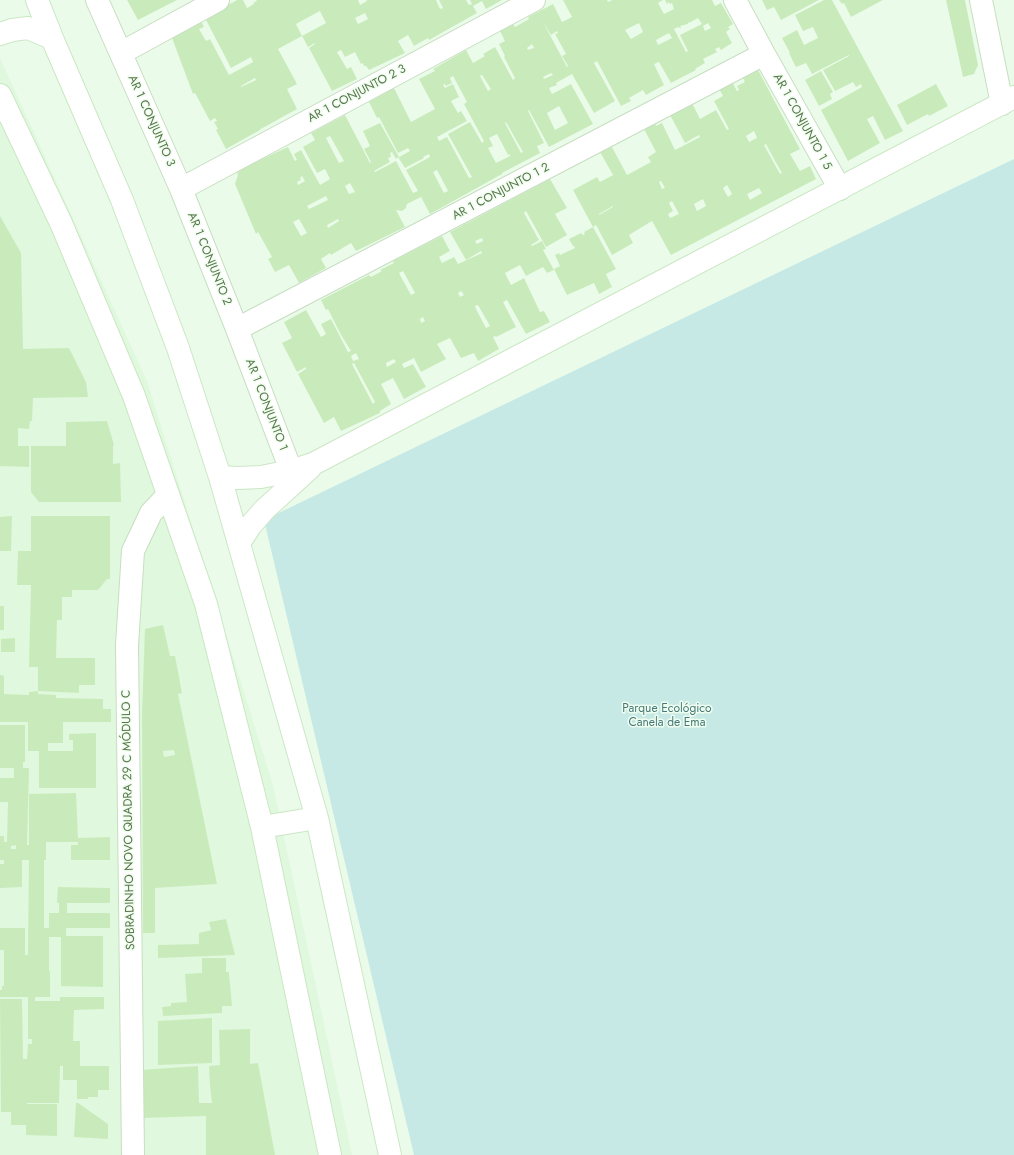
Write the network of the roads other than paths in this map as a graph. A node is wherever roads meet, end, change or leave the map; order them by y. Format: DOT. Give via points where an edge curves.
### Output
graph roads {
  1 [pos="37,0"];
  2 [pos="97,0"];
  3 [pos="218,0"];
  4 [pos="534,0"];
  5 [pos="735,0"];
  6 [pos="981,0"];
  7 [pos="0,34"];
  8 [pos="52,38"];
  9 [pos="121,53"];
  10 [pos="764,54"];
  11 [pos="0,95"];
  12 [pos="1008,100"];
  13 [pos="181,189"];
  14 [pos="840,189"];
  15 [pos="237,329"];
  16 [pos="293,476"];
  17 [pos="220,477"];
  18 [pos="168,495"];
  19 [pos="239,543"];
  20 [pos="316,818"];
  21 [pos="262,827"];
  22 [pos="133,1155"];
  23 [pos="330,1155"];
  24 [pos="390,1155"];
  1 -- 8 [label="street"];
  2 -- 9 [label="street, AR 1 CONJUNTO 3"];
  3 -- 9 [label="street"];
  4 -- 13 [label="street, AR 1 CONJUNTO 2 3"];
  5 -- 10 [label="street, AR 1 CONJUNTO 1 5"];
  6 -- 12 [label="street"];
  7 -- 8 [label="street" via="28,28"];
  8 -- 17 [label="street" via="125,207 178,348"];
  9 -- 13 [label="street, AR 1 CONJUNTO 3"];
  10 -- 14 [label="street, AR 1 CONJUNTO 1 5"];
  10 -- 15 [label="street, AR 1 CONJUNTO 1 2"];
  11 -- 18 [label="street" via="61,223 134,396"];
  12 -- 14 [label="street"];
  13 -- 15 [label="street, AR 1 CONJUNTO 2"];
  14 -- 16 [label="street"];
  15 -- 16 [label="street, AR 1 CONJUNTO 1"];
  16 -- 17 [label="street"];
  16 -- 19 [label="street" via="251,524"];
  17 -- 19 [label="street"];
  18 -- 21 [label="street" via="206,604"];
  18 -- 22 [label="street, SOBRADINHO NOVO QUADRA 29 C MÓDULO C" via="151,514 133,551 127,645"];
  19 -- 20 [label="street"];
  20 -- 21 [label="street"];
  20 -- 24 [label="street"];
  21 -- 23 [label="street"];
}
